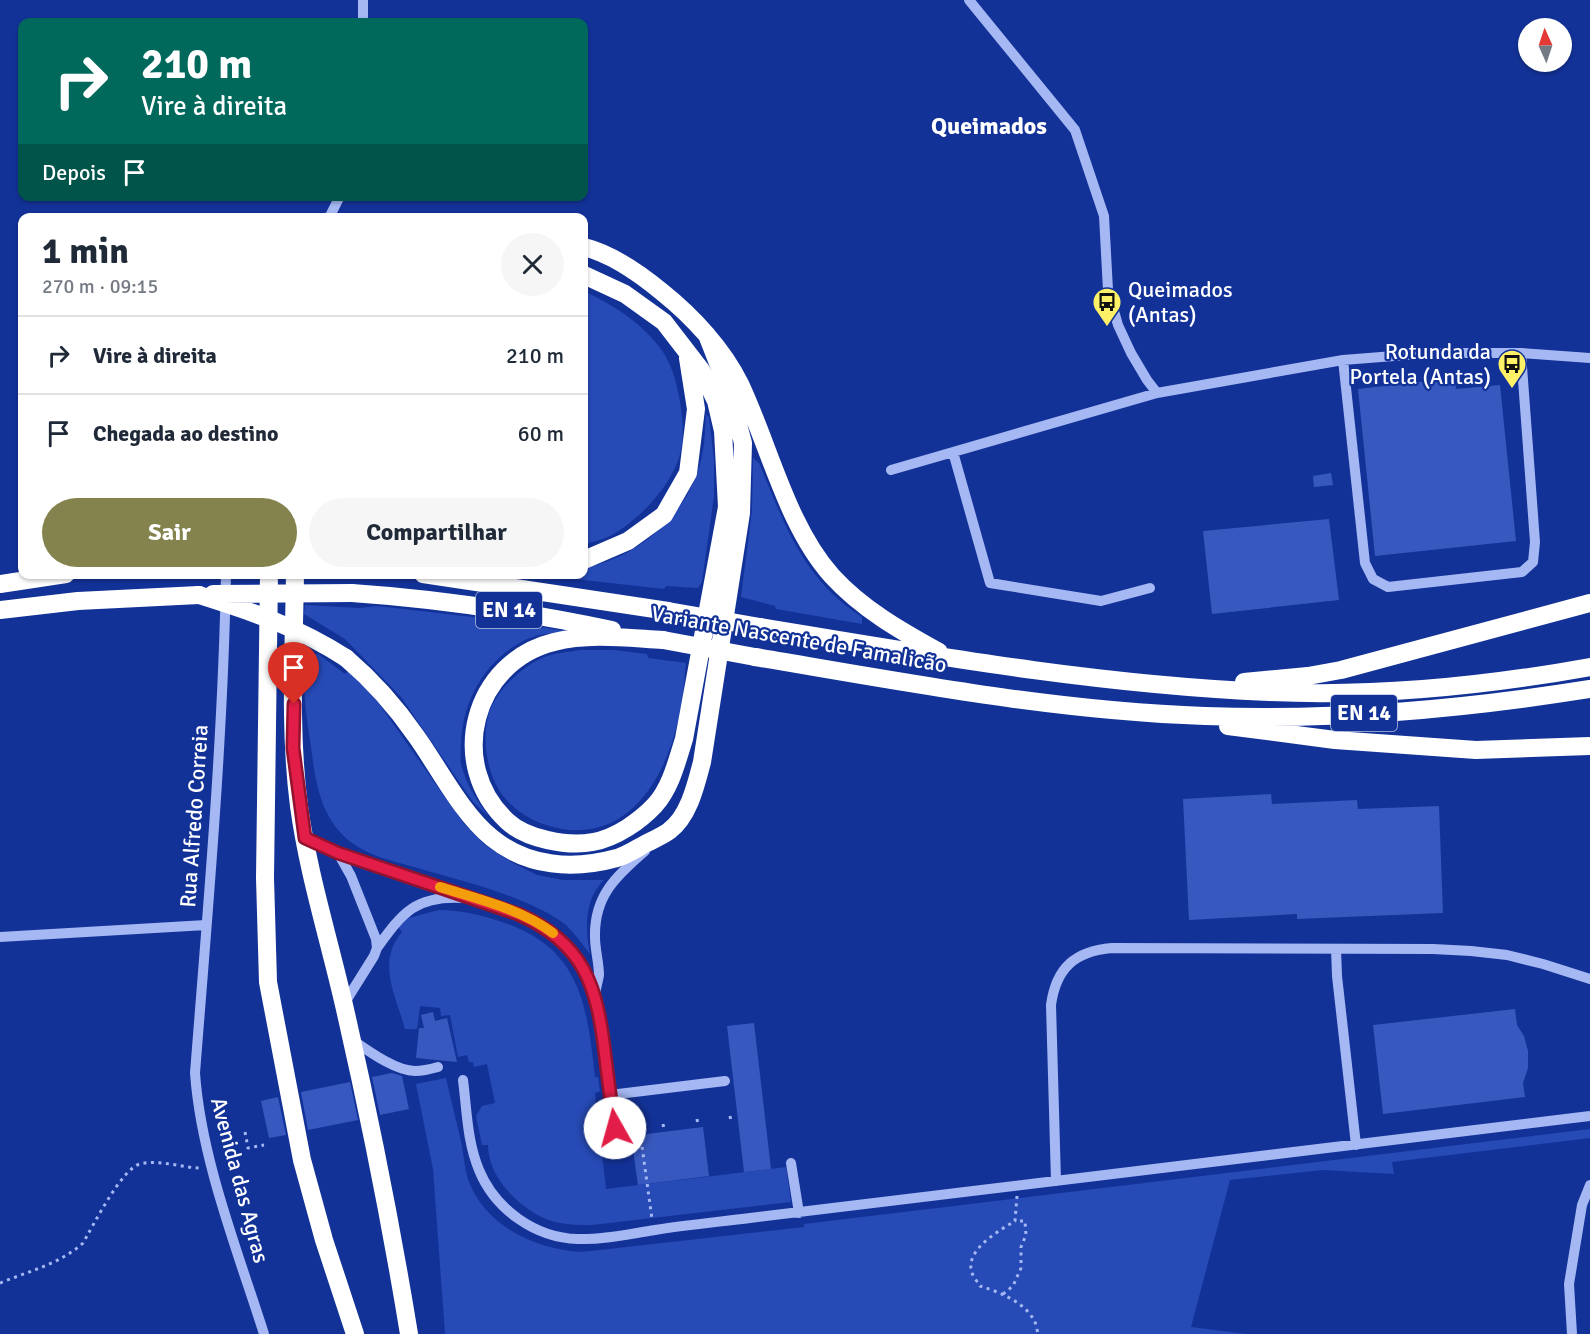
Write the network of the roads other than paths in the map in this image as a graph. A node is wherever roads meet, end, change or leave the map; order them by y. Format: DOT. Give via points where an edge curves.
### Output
graph roads {
  1 [pos="363,0"];
  2 [pos="969,0"];
  3 [pos="363,18"];
  4 [pos="588,249"];
  5 [pos="588,277"];
  6 [pos="707,335"];
  7 [pos="686,351"];
  8 [pos="1521,353"];
  9 [pos="1590,358"];
  10 [pos="1343,360"];
  11 [pos="1157,393"];
  12 [pos="953,452"];
  13 [pos="891,470"];
  14 [pos="588,558"];
  15 [pos="33,579"];
  16 [pos="226,579"];
  17 [pos="269,579"];
  18 [pos="295,579"];
  19 [pos="456,579"];
  20 [pos="0,584"];
  21 [pos="1150,588"];
  22 [pos="199,595"];
  23 [pos="1590,603"];
  24 [pos="0,610"];
  25 [pos="663,640"];
  26 [pos="951,658"];
  27 [pos="1590,667"];
  28 [pos="1187,687"];
  29 [pos="1590,689"];
  30 [pos="1137,712"];
  31 [pos="1590,746"];
  32 [pos="670,831"];
  33 [pos="305,838"];
  34 [pos="338,853"];
  35 [pos="479,899"];
  36 [pos="206,925"];
  37 [pos="0,937"];
  38 [pos="377,948"];
  39 [pos="1336,949"];
  40 [pos="1590,978"];
  41 [pos="595,994"];
  42 [pos="344,1004"];
  43 [pos="351,1039"];
  44 [pos="438,1067"];
  45 [pos="463,1080"];
  46 [pos="725,1081"];
  47 [pos="610,1095"];
  48 [pos="1590,1116"];
  49 [pos="615,1128"];
  50 [pos="1356,1145"];
  51 [pos="791,1163"];
  52 [pos="1056,1181"];
  53 [pos="1590,1185"];
  54 [pos="799,1213"];
  55 [pos="264,1334"];
  56 [pos="355,1334"];
  57 [pos="409,1334"];
  58 [pos="1572,1334"];
  1 -- 3 [label="street"];
  2 -- 11 [label="street" via="1075,130 1104,216 1108,290 1118,325"];
  4 -- 6 [label="highway" via="637,271"];
  5 -- 7 [label="highway" via="625,294 664,322"];
  6 -- 26 [label="highway" via="739,382 804,535 832,575 902,632"];
  6 -- 32 [label="highway" via="729,391 743,443 741,513 702,762 695,789"];
  7 -- 14 [label="highway" via="696,409 688,473 664,515 628,541"];
  7 -- 25 [label="highway" via="716,400 723,431 727,507 684,739 674,773 656,804 630,827 594,842 560,842 531,836 508,822 488,798 477,772 474,743 477,714 487,689 506,666 530,650 555,641 597,637"];
  8 -- 9 [label="street"];
  8 -- 10 [label="street" via="1432,353"];
  8 -- 10 [label="street" via="1535,542 1533,562 1522,572 1388,587 1373,579 1365,563"];
  10 -- 11 [label="street"];
  11 -- 12 [label="street"];
  12 -- 13 [label="street"];
  12 -- 21 [label="street" via="990,583 1101,600"];
  15 -- 20 [label="highway"];
  16 -- 36 [label="street, Rua Alfredo Correia"];
  17 -- 56 [label="highway" via="265,878 269,990 310,1193"];
  18 -- 33 [label="highway" via="293,748"];
  19 -- 26 [label="highway, Variante Nascente de Famalicão / EN 14, bridge"];
  22 -- 24 [label="highway, Variante Nascente de Famalicão / EN 14" via="78,601"];
  22 -- 25 [label="highway, Variante Nascente de Famalicão / EN 14, bridge" via="265,592 403,596 518,611"];
  22 -- 32 [label="highway, bridge" via="282,624 346,658 390,702 474,819 492,838 515,851 542,862 594,864 624,856"];
  23 -- 28 [label="highway" via="1341,670"];
  25 -- 30 [label="highway, Variante Nascente de Famalicão / EN 14, bridge" via="954,690"];
  26 -- 28 [label="highway, Variante Nascente de Famalicão / EN 14" via="1105,680"];
  27 -- 28 [label="highway, Variante Nascente de Famalicão / EN 14" via="1437,688 1317,693"];
  29 -- 30 [label="highway, Variante Nascente de Famalicão / EN 14" via="1491,703 1345,714 1207,716"];
  30 -- 31 [label="highway" via="1335,740 1476,750"];
  32 -- 41 [label="street" via="630,865 602,898 596,917 599,974"];
  33 -- 34 [label="street"];
  33 -- 42 [label="highway"];
  34 -- 35 [label="street"];
  34 -- 38 [label="street" via="351,876"];
  35 -- 38 [label="street" via="450,897 413,907 401,916"];
  35 -- 41 [label="street" via="529,918 551,932 583,967"];
  36 -- 37 [label="street, Rua Alfredo Correia"];
  36 -- 55 [label="street, Avenida das Agras" via="195,1073 197,1108"];
  38 -- 42 [label="street"];
  39 -- 40 [label="street" via="1471,951 1507,956"];
  39 -- 50 [label="street"];
  39 -- 52 [label="street" via="1112,948 1090,951 1071,962 1060,974 1051,1005"];
  41 -- 47 [label="street"];
  42 -- 43 [label="highway"];
  43 -- 44 [label="street" via="406,1069"];
  43 -- 57 [label="highway" via="393,1236"];
  45 -- 54 [label="street" via="466,1117 479,1170 492,1193 511,1214 541,1232 576,1239 618,1236"];
  46 -- 47 [label="street"];
  47 -- 49 [label="street"];
  48 -- 50 [label="street"];
  50 -- 52 [label="street"];
  51 -- 54 [label="street"];
  52 -- 54 [label="street"];
  53 -- 58 [label="street" via="1582,1205 1569,1284"];
}
